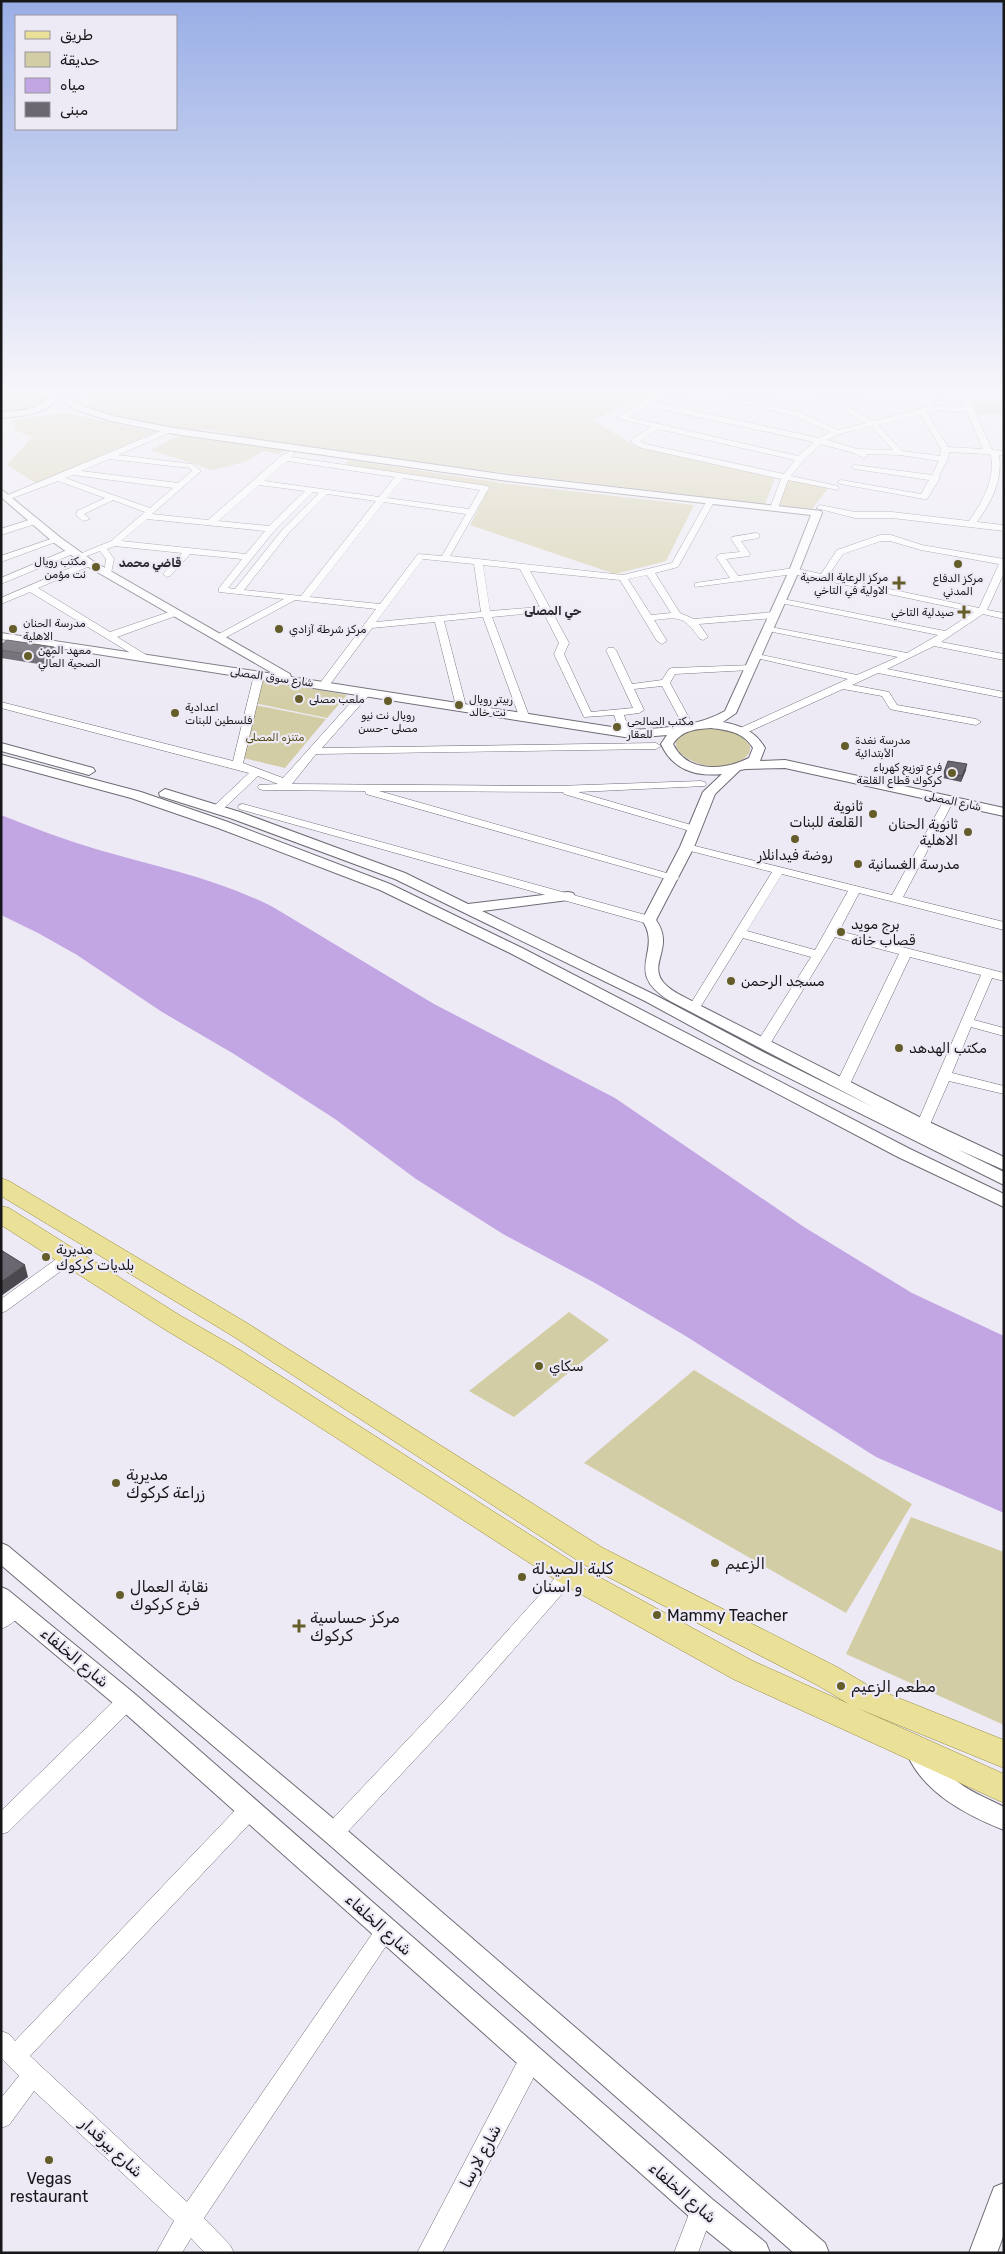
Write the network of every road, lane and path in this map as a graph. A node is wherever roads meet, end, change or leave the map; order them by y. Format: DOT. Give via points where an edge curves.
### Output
graph roads {
  1 [pos="110,499"];
  2 [pos="116,499"];
  3 [pos="165,499"];
  4 [pos="237,499"];
  5 [pos="302,499"];
  6 [pos="318,499"];
  7 [pos="375,499"];
  8 [pos="478,499"];
  9 [pos="686,499"];
  10 [pos="777,499"];
  11 [pos="827,499"];
  12 [pos="989,499"];
  13 [pos="6,500"];
  14 [pos="381,500"];
  15 [pos="710,502"];
  16 [pos="986,504"];
  17 [pos="774,508"];
  18 [pos="819,511"];
  19 [pos="471,512"];
  20 [pos="991,512"];
  21 [pos="149,514"];
  22 [pos="86,519"];
  23 [pos="996,520"];
  24 [pos="35,521"];
  25 [pos="210,523"];
  26 [pos="972,523"];
  27 [pos="1002,528"];
  28 [pos="271,530"];
  29 [pos="1,532"];
  30 [pos="756,536"];
  31 [pos="57,540"];
  32 [pos="114,543"];
  33 [pos="102,548"];
  34 [pos="188,551"];
  35 [pos="75,553"];
  36 [pos="249,557"];
  37 [pos="1,559"];
  38 [pos="444,559"];
  39 [pos="89,563"];
  40 [pos="478,563"];
  41 [pos="524,568"];
  42 [pos="794,571"];
  43 [pos="650,572"];
  44 [pos="107,573"];
  45 [pos="167,574"];
  46 [pos="823,577"];
  47 [pos="1001,577"];
  48 [pos="3,578"];
  49 [pos="623,578"];
  50 [pos="736,580"];
  51 [pos="698,584"];
  52 [pos="30,588"];
  53 [pos="237,592"];
  54 [pos="298,599"];
  55 [pos="781,600"];
  56 [pos="1,601"];
  57 [pos="383,607"];
  58 [pos="545,609"];
  59 [pos="982,612"];
  60 [pos="175,613"];
  61 [pos="486,614"];
  62 [pos="677,615"];
  63 [pos="774,615"];
  64 [pos="1004,616"];
  65 [pos="439,618"];
  66 [pos="648,618"];
  67 [pos="693,622"];
  68 [pos="370,625"];
  69 [pos="768,628"];
  70 [pos="946,634"];
  71 [pos="1,636"];
  72 [pos="109,636"];
  73 [pos="218,638"];
  74 [pos="702,638"];
  75 [pos="662,641"];
  76 [pos="933,643"];
  77 [pos="611,650"];
  78 [pos="755,656"];
  79 [pos="908,656"];
  80 [pos="1004,657"];
  81 [pos="145,658"];
  82 [pos="750,667"];
  83 [pos="877,670"];
  84 [pos="259,675"];
  85 [pos="860,679"];
  86 [pos="295,680"];
  87 [pos="665,683"];
  88 [pos="324,685"];
  89 [pos="843,686"];
  90 [pos="629,688"];
  91 [pos="366,692"];
  92 [pos="1004,695"];
  93 [pos="1,705"];
  94 [pos="460,706"];
  95 [pos="618,712"];
  96 [pos="730,713"];
  97 [pos="524,716"];
  98 [pos="976,722"];
  99 [pos="711,724"];
  100 [pos="685,728"];
  101 [pos="740,730"];
  102 [pos="628,734"];
  103 [pos="656,746"];
  104 [pos="1,747"];
  105 [pos="759,748"];
  106 [pos="314,750"];
  107 [pos="669,753"];
  108 [pos="1,759"];
  109 [pos="681,763"];
  110 [pos="785,764"];
  111 [pos="236,765"];
  112 [pos="741,767"];
  113 [pos="256,772"];
  114 [pos="272,778"];
  115 [pos="283,785"];
  116 [pos="354,788"];
  117 [pos="705,788"];
  118 [pos="557,789"];
  119 [pos="141,791"];
  120 [pos="249,800"];
  121 [pos="949,800"];
  122 [pos="217,809"];
  123 [pos="1004,812"];
  124 [pos="694,829"];
  125 [pos="687,847"];
  126 [pos="779,870"];
  127 [pos="673,878"];
  128 [pos="855,889"];
  129 [pos="568,896"];
  130 [pos="896,899"];
  131 [pos="469,908"];
  132 [pos="649,920"];
  133 [pos="1004,926"];
  134 [pos="832,933"];
  135 [pos="740,934"];
  136 [pos="906,952"];
  137 [pos="818,955"];
  138 [pos="988,973"];
  139 [pos="1004,977"];
  140 [pos="694,1008"];
  141 [pos="968,1022"];
  142 [pos="1004,1032"];
  143 [pos="763,1044"];
  144 [pos="945,1076"];
  145 [pos="843,1084"];
  146 [pos="1004,1090"];
  147 [pos="923,1126"];
  148 [pos="1000,1172"];
  149 [pos="1,1186"];
  150 [pos="980,1191"];
  151 [pos="1004,1201"];
  152 [pos="1,1214"];
  153 [pos="71,1256"];
  154 [pos="1,1306"];
  155 [pos="1,1552"];
  156 [pos="568,1574"];
  157 [pos="6,1608"];
  158 [pos="127,1701"];
  159 [pos="911,1747"];
  160 [pos="1004,1754"];
  161 [pos="1004,1789"];
  162 [pos="250,1809"];
  163 [pos="1004,1819"];
  164 [pos="1,1825"];
  165 [pos="333,1834"];
  166 [pos="386,1931"];
  167 [pos="9,2049"];
  168 [pos="531,2059"];
  169 [pos="33,2075"];
  170 [pos="1,2118"];
  171 [pos="1004,2197"];
  172 [pos="702,2209"];
  173 [pos="189,2219"];
  174 [pos="168,2253"];
  175 [pos="222,2253"];
  176 [pos="430,2253"];
  177 [pos="686,2253"];
  178 [pos="756,2253"];
  179 [pos="815,2253"];
  180 [pos="983,2253"];
  1 -- 22 [label="street" via="80,513"];
  2 -- 21 [label="street"];
  3 -- 21 [label="street"];
  4 -- 25 [label="street"];
  5 -- 28 [label="street"];
  6 -- 53 [label="street" via="286,532"];
  7 -- 14 [label="street"];
  8 -- 19 [label="street"];
  9 -- 15 [label="street"];
  10 -- 17 [label="street"];
  11 -- 18 [label="street"];
  12 -- 16 [label="street"];
  13 -- 24 [label="street"];
  14 -- 19 [label="street"];
  14 -- 54 [label="street"];
  15 -- 17 [label="street"];
  15 -- 43 [label="street" via="675,565"];
  16 -- 20 [label="street"];
  16 -- 26 [label="street"];
  17 -- 18 [label="street"];
  18 -- 26 [label="street" via="855,515 892,514"];
  18 -- 42 [label="street"];
  19 -- 38 [label="street"];
  21 -- 25 [label="street"];
  21 -- 32 [label="street"];
  23 -- 27 [label="street"];
  24 -- 29 [label="street"];
  24 -- 31 [label="street"];
  25 -- 28 [label="street"];
  26 -- 27 [label="street"];
  28 -- 36 [label="street"];
  30 -- 50 [label="street" via="734,539 746,554 720,557"];
  31 -- 35 [label="street"];
  31 -- 37 [label="street"];
  32 -- 33 [label="street"];
  32 -- 34 [label="street"];
  33 -- 35 [label="street"];
  33 -- 44 [label="street" via="110,559"];
  34 -- 36 [label="street"];
  34 -- 45 [label="street"];
  35 -- 39 [label="street"];
  35 -- 48 [label="street"];
  36 -- 53 [label="street" via="222,590"];
  38 -- 40 [label="street"];
  38 -- 57 [label="street" via="422,556"];
  39 -- 44 [label="street"];
  39 -- 52 [label="street"];
  40 -- 41 [label="street"];
  40 -- 61 [label="street"];
  41 -- 49 [label="street"];
  41 -- 58 [label="street"];
  42 -- 46 [label="street"];
  42 -- 50 [label="street"];
  42 -- 55 [label="street"];
  43 -- 49 [label="street"];
  43 -- 62 [label="street"];
  44 -- 60 [label="street"];
  46 -- 47 [label="street" via="840,552 880,538 1004,562"];
  46 -- 59 [label="street"];
  47 -- 59 [label="street"];
  48 -- 52 [label="street"];
  49 -- 66 [label="street"];
  50 -- 51 [label="street"];
  52 -- 56 [label="street"];
  52 -- 72 [label="street"];
  53 -- 54 [label="street"];
  54 -- 57 [label="street"];
  54 -- 73 [label="street"];
  55 -- 63 [label="street"];
  55 -- 70 [label="street"];
  57 -- 68 [label="street"];
  58 -- 61 [label="street"];
  58 -- 95 [label="street" via="564,643 559,654 588,715"];
  59 -- 64 [label="street"];
  59 -- 70 [label="street"];
  60 -- 72 [label="street"];
  60 -- 73 [label="street"];
  61 -- 65 [label="street"];
  61 -- 97 [label="street"];
  62 -- 66 [label="street"];
  62 -- 67 [label="street"];
  63 -- 67 [label="street"];
  63 -- 69 [label="street"];
  65 -- 68 [label="street"];
  65 -- 94 [label="street"];
  66 -- 75 [label="street"];
  67 -- 74 [label="street"];
  68 -- 88 [label="street"];
  69 -- 78 [label="street"];
  69 -- 79 [label="street"];
  70 -- 76 [label="street"];
  71 -- 81 [label="street, شارع سوق المصلى"];
  72 -- 81 [label="street"];
  73 -- 86 [label="street"];
  76 -- 79 [label="street"];
  76 -- 80 [label="street"];
  77 -- 90 [label="street"];
  78 -- 82 [label="street"];
  78 -- 85 [label="street"];
  79 -- 83 [label="street"];
  81 -- 84 [label="street, شارع سوق المصلى"];
  82 -- 87 [label="street" via="672,671"];
  82 -- 96 [label="street"];
  83 -- 85 [label="street"];
  83 -- 92 [label="street"];
  84 -- 86 [label="street, شارع سوق المصلى"];
  84 -- 111 [label="street"];
  85 -- 89 [label="street"];
  86 -- 88 [label="street, شارع سوق المصلى"];
  87 -- 90 [label="street"];
  87 -- 100 [label="street"];
  88 -- 91 [label="street, شارع سوق المصلى"];
  89 -- 98 [label="street" via="885,694 894,707"];
  89 -- 101 [label="street"];
  90 -- 95 [label="street" via="639,710"];
  91 -- 94 [label="street, شارع سوق المصلى"];
  91 -- 106 [label="street"];
  93 -- 111 [label="street"];
  94 -- 97 [label="street, شارع سوق المصلى"];
  95 -- 102 [label="street"];
  96 -- 99 [label="street"];
  96 -- 101 [label="street"];
  97 -- 102 [label="street, شارع سوق المصلى"];
  99 -- 100 [label="street, شارع سوق المصلى"];
  99 -- 101 [label="street"];
  100 -- 102 [label="street, شارع سوق المصلى"];
  100 -- 107 [label="street" via="671,736 667,744"];
  101 -- 105 [label="street, شارع المصلى"];
  102 -- 103 [label="street, شارع سوق المصلى"];
  103 -- 106 [label="street"];
  103 -- 107 [label="street, شارع سوق المصلى"];
  104 -- 119 [label="street"];
  105 -- 110 [label="street, شارع المصلى"];
  105 -- 112 [label="street" via="758,754"];
  106 -- 115 [label="street"];
  107 -- 109 [label="street, شارع سوق المصلى"];
  108 -- 119 [label="street"];
  109 -- 112 [label="street, شارع المصلى" via="706,771"];
  109 -- 117 [label="street"];
  110 -- 112 [label="street, شارع المصلى"];
  110 -- 121 [label="street, شارع المصلى"];
  111 -- 113 [label="street"];
  112 -- 117 [label="street"];
  113 -- 114 [label="street"];
  113 -- 122 [label="street"];
  114 -- 115 [label="street"];
  114 -- 120 [label="street"];
  115 -- 116 [label="street"];
  115 -- 120 [label="street"];
  116 -- 118 [label="street"];
  116 -- 127 [label="street"];
  117 -- 118 [label="street"];
  117 -- 124 [label="street"];
  118 -- 124 [label="street"];
  119 -- 122 [label="street"];
  119 -- 150 [label="street" via="386,887"];
  120 -- 122 [label="street"];
  120 -- 129 [label="street"];
  120 -- 131 [label="street"];
  121 -- 123 [label="street, شارع المصلى"];
  121 -- 130 [label="street"];
  124 -- 125 [label="street"];
  125 -- 126 [label="street"];
  125 -- 127 [label="street"];
  126 -- 128 [label="street"];
  126 -- 135 [label="street"];
  127 -- 132 [label="street"];
  128 -- 130 [label="street"];
  128 -- 134 [label="street"];
  129 -- 131 [label="street"];
  129 -- 132 [label="street"];
  130 -- 133 [label="street"];
  131 -- 148 [label="street" via="760,1057"];
  132 -- 140 [label="street" via="659,938 650,967 654,980 666,992"];
  134 -- 136 [label="street"];
  134 -- 137 [label="street"];
  135 -- 137 [label="street"];
  135 -- 140 [label="street"];
  136 -- 138 [label="street"];
  136 -- 145 [label="street"];
  137 -- 143 [label="street"];
  138 -- 139 [label="street"];
  138 -- 141 [label="street"];
  140 -- 143 [label="street"];
  141 -- 142 [label="street"];
  141 -- 144 [label="street"];
  143 -- 145 [label="street"];
  144 -- 146 [label="street"];
  144 -- 147 [label="street"];
  145 -- 147 [label="street"];
  147 -- 148 [label="street"];
  148 -- 150 [label="street"];
  149 -- 160 [label="main road" via="239,1329 593,1556 861,1696"];
  150 -- 151 [label="street"];
  152 -- 153 [label="main road"];
  153 -- 154 [label="street"];
  153 -- 156 [label="main road"];
  155 -- 165 [label="street"];
  156 -- 159 [label="main road" via="743,1670"];
  156 -- 165 [label="street" via="453,1705"];
  157 -- 158 [label="street, شارع الخلفاء"];
  158 -- 162 [label="street, شارع الخلفاء"];
  158 -- 164 [label="street"];
  159 -- 161 [label="main road"];
  159 -- 163 [label="street" via="956,1795"];
  162 -- 166 [label="street, شارع الخلفاء"];
  162 -- 167 [label="street"];
  165 -- 179 [label="street"];
  166 -- 168 [label="street, شارع الخلفاء"];
  166 -- 173 [label="street"];
  167 -- 169 [label="street, شارع بيرقدار"];
  168 -- 172 [label="street, شارع الخلفاء"];
  168 -- 176 [label="street, شارع لارسا"];
  169 -- 170 [label="street"];
  169 -- 173 [label="street, شارع بيرقدار"];
  171 -- 180 [label="street"];
  172 -- 177 [label="street"];
  172 -- 178 [label="street, شارع الخلفاء"];
  173 -- 174 [label="street"];
  173 -- 175 [label="street, شارع بيرقدار"];
}
